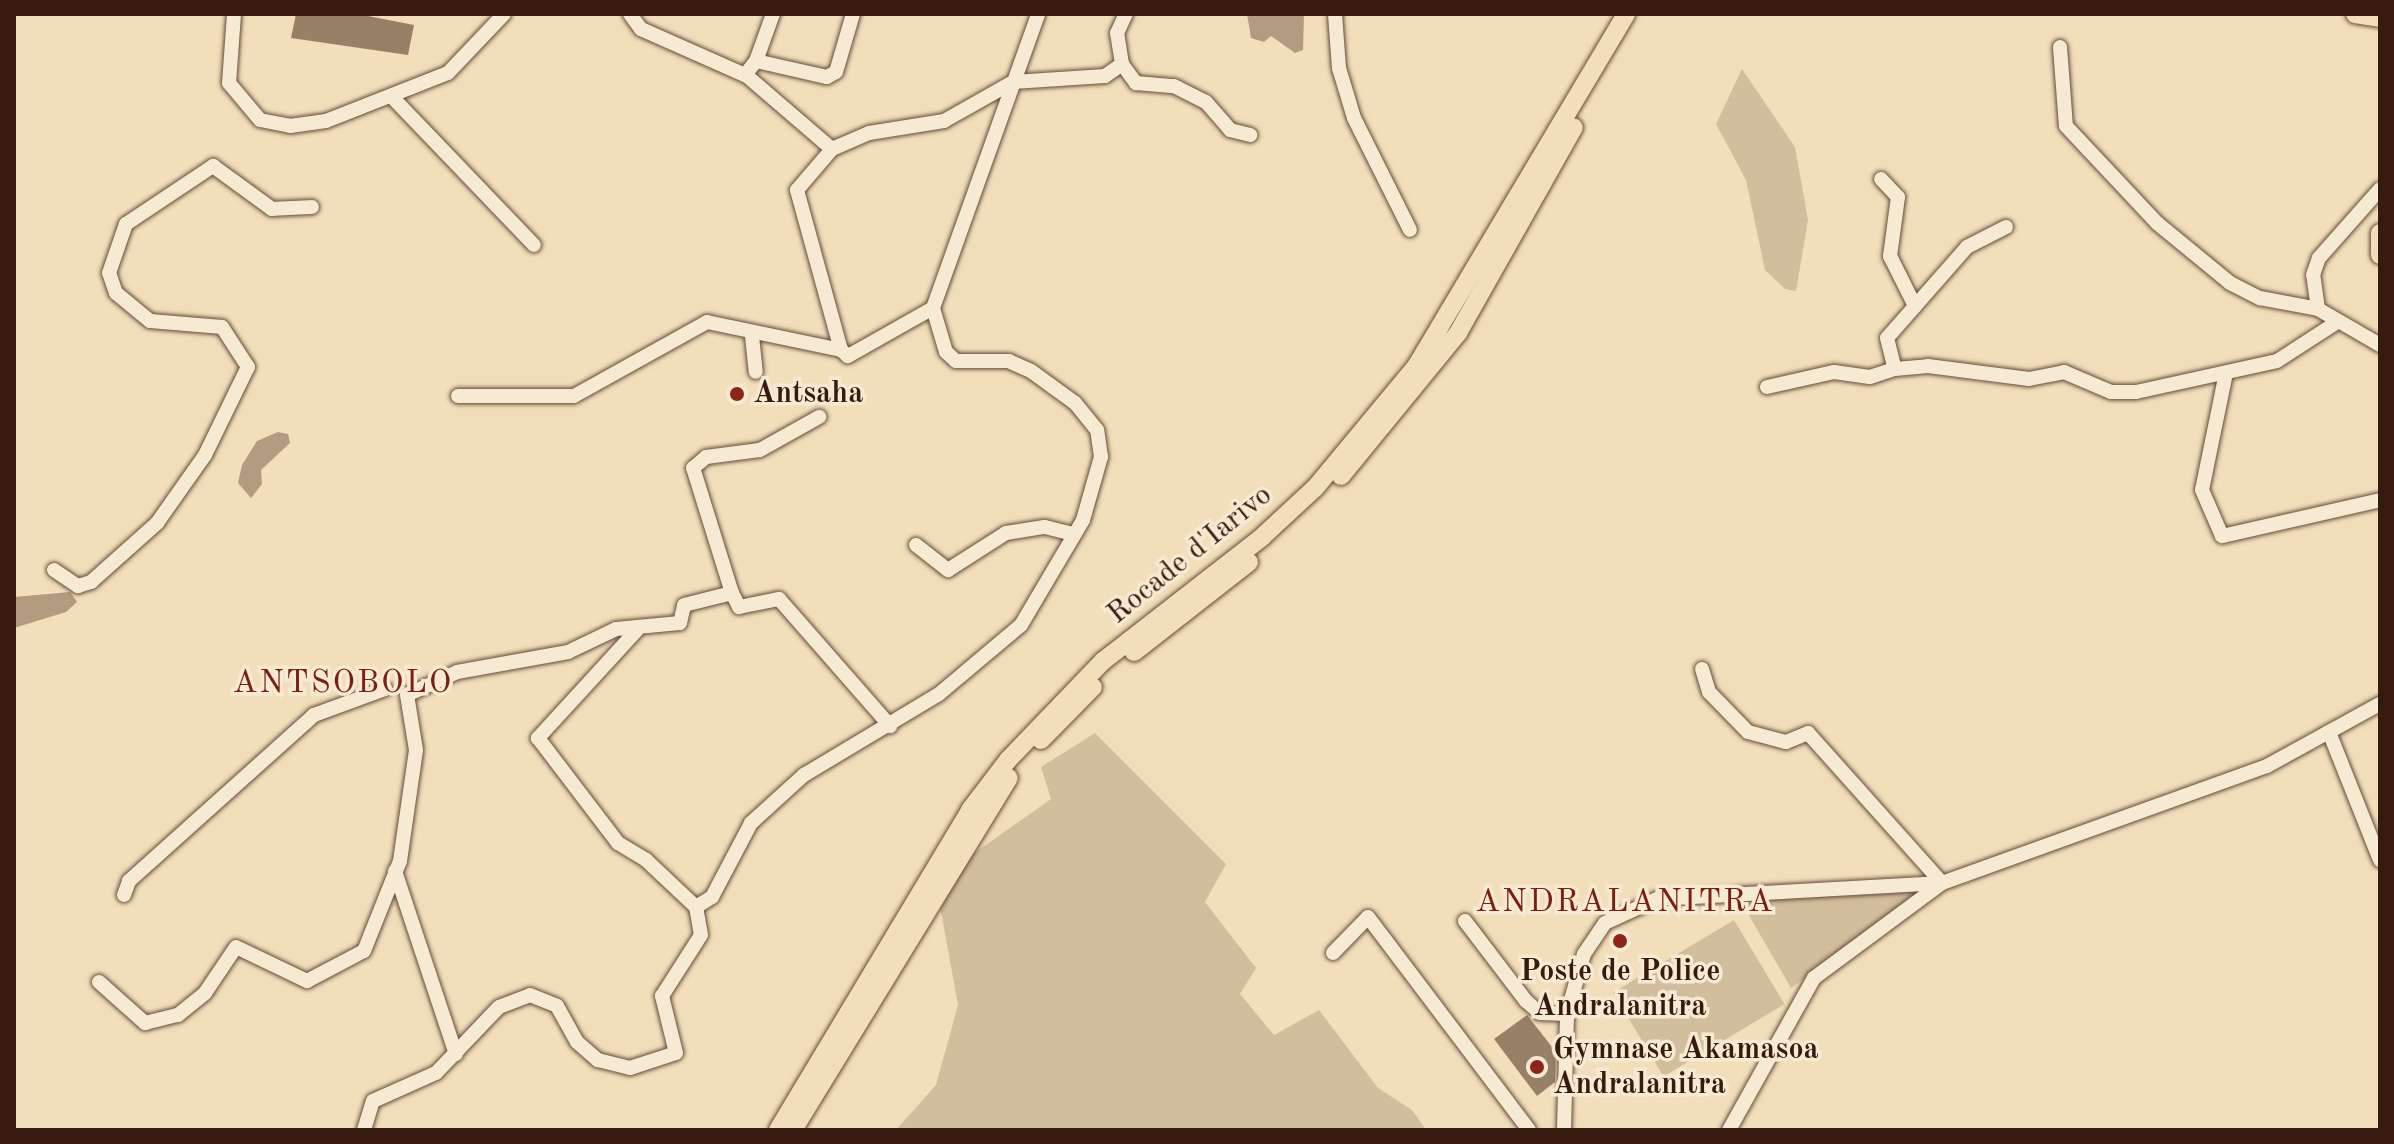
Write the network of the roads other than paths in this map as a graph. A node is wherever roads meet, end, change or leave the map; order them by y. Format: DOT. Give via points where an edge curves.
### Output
graph roads {
  1 [pos="234,14"];
  2 [pos="504,14"];
  3 [pos="630,14"];
  4 [pos="773,14"];
  5 [pos="853,14"];
  6 [pos="1038,14"];
  7 [pos="1126,14"];
  8 [pos="1335,14"];
  9 [pos="1626,14"];
  10 [pos="1637,14"];
  11 [pos="2355,14"];
  12 [pos="2380,18"];
  13 [pos="2060,47"];
  14 [pos="756,61"];
  15 [pos="1122,64"];
  16 [pos="745,75"];
  17 [pos="1013,82"];
  18 [pos="392,97"];
  19 [pos="1250,135"];
  20 [pos="832,149"];
  21 [pos="1881,179"];
  22 [pos="2380,189"];
  23 [pos="312,207"];
  24 [pos="2006,227"];
  25 [pos="1410,230"];
  26 [pos="2380,233"];
  27 [pos="534,245"];
  28 [pos="2380,255"];
  29 [pos="1915,306"];
  30 [pos="933,308"];
  31 [pos="2318,309"];
  32 [pos="2337,322"];
  33 [pos="752,336"];
  34 [pos="2380,345"];
  35 [pos="841,350"];
  36 [pos="1895,369"];
  37 [pos="756,372"];
  38 [pos="2226,373"];
  39 [pos="1767,387"];
  40 [pos="458,396"];
  41 [pos="819,417"];
  42 [pos="2380,500"];
  43 [pos="1074,534"];
  44 [pos="916,545"];
  45 [pos="54,570"];
  46 [pos="732,593"];
  47 [pos="637,630"];
  48 [pos="1702,669"];
  49 [pos="385,689"];
  50 [pos="2380,704"];
  51 [pos="890,726"];
  52 [pos="2329,732"];
  53 [pos="2380,860"];
  54 [pos="395,871"];
  55 [pos="1942,883"];
  56 [pos="124,895"];
  57 [pos="696,907"];
  58 [pos="1465,921"];
  59 [pos="1333,953"];
  60 [pos="99,982"];
  61 [pos="1567,1014"];
  62 [pos="456,1054"];
  63 [pos="364,1130"];
  64 [pos="778,1130"];
  65 [pos="793,1130"];
  66 [pos="1529,1130"];
  67 [pos="1564,1130"];
  68 [pos="1729,1130"];
  1 -- 18 [label="street" via="229,83 260,120 290,126 326,121"];
  2 -- 18 [label="street" via="448,73"];
  3 -- 16 [label="street" via="641,29"];
  4 -- 14 [label="street"];
  5 -- 14 [label="street" via="836,72 827,77"];
  6 -- 17 [label="street"];
  7 -- 15 [label="street" via="1117,33"];
  8 -- 25 [label="street" via="1339,68 1354,118"];
  9 -- 64 [label="main road, Rocade d'Iarivo" via="1417,365 1315,488 1262,537 1103,661 1008,760 970,810"];
  10 -- 65 [label="main road, Rocade d'Iarivo" via="1458,333 1421,384 1300,517 1112,670 1018,766 980,818"];
  11 -- 12 [label="main road"];
  13 -- 31 [label="street" via="2066,126 2157,223 2230,283 2260,298"];
  14 -- 16 [label="street"];
  15 -- 17 [label="street" via="1105,76"];
  15 -- 19 [label="street" via="1136,83 1174,86 1206,102 1230,130"];
  16 -- 20 [label="street"];
  17 -- 20 [label="street" via="944,121 869,133"];
  17 -- 30 [label="street" via="1007,113"];
  18 -- 27 [label="street"];
  20 -- 35 [label="street" via="797,190"];
  21 -- 29 [label="street" via="1898,197 1890,256"];
  22 -- 31 [label="street" via="2319,258 2313,275"];
  23 -- 45 [label="street" via="272,209 213,166 126,224 109,273 116,293 150,321 222,327 248,367 205,455 157,523 91,582 78,586"];
  24 -- 29 [label="street" via="1967,247"];
  26 -- 28 [label="main road"];
  29 -- 36 [label="street" via="1887,338"];
  30 -- 35 [label="street" via="848,356"];
  30 -- 43 [label="street" via="946,352 956,361 1009,361 1031,371 1075,403 1097,430 1099,468"];
  31 -- 32 [label="street"];
  32 -- 34 [label="street"];
  32 -- 38 [label="street" via="2277,361"];
  33 -- 35 [label="street"];
  33 -- 37 [label="street"];
  33 -- 40 [label="street" via="707,322 574,396"];
  36 -- 38 [label="street" via="2029,379 2064,372 2111,392"];
  36 -- 39 [label="street" via="1870,377 1834,372"];
  38 -- 42 [label="street" via="2202,490 2222,536"];
  41 -- 46 [label="street" via="760,450 706,457 693,468"];
  43 -- 44 [label="street" via="1045,527 1006,533 948,570"];
  43 -- 51 [label="street" via="1013,634"];
  46 -- 47 [label="street" via="684,605 680,623"];
  46 -- 51 [label="street" via="739,607 779,599"];
  47 -- 54 [label="street" via="616,629 568,652 457,672 407,695 416,750"];
  47 -- 57 [label="street" via="538,738 618,843 646,860"];
  48 -- 55 [label="street" via="1709,692 1748,732 1786,742 1808,733"];
  49 -- 56 [label="street" via="314,715 166,854 129,881"];
  50 -- 52 [label="street"];
  51 -- 57 [label="street" via="785,790 751,823 712,897"];
  52 -- 53 [label="street"];
  52 -- 55 [label="street" via="2267,766"];
  54 -- 60 [label="street" via="364,951 307,981 236,947 196,1000 178,1015 145,1023"];
  54 -- 62 [label="street"];
  55 -- 61 [label="street" via="1732,891 1631,907 1605,923 1584,954"];
  55 -- 68 [label="street" via="1814,978"];
  57 -- 62 [label="street" via="701,935 662,996 677,1048 673,1055 630,1068 598,1060 577,1042 557,1006 538,995 499,1007"];
  58 -- 61 [label="street" via="1526,1001 1540,1013"];
  59 -- 66 [label="street" via="1368,917"];
  61 -- 67 [label="street"];
  62 -- 63 [label="street" via="436,1073 373,1101"];
}
